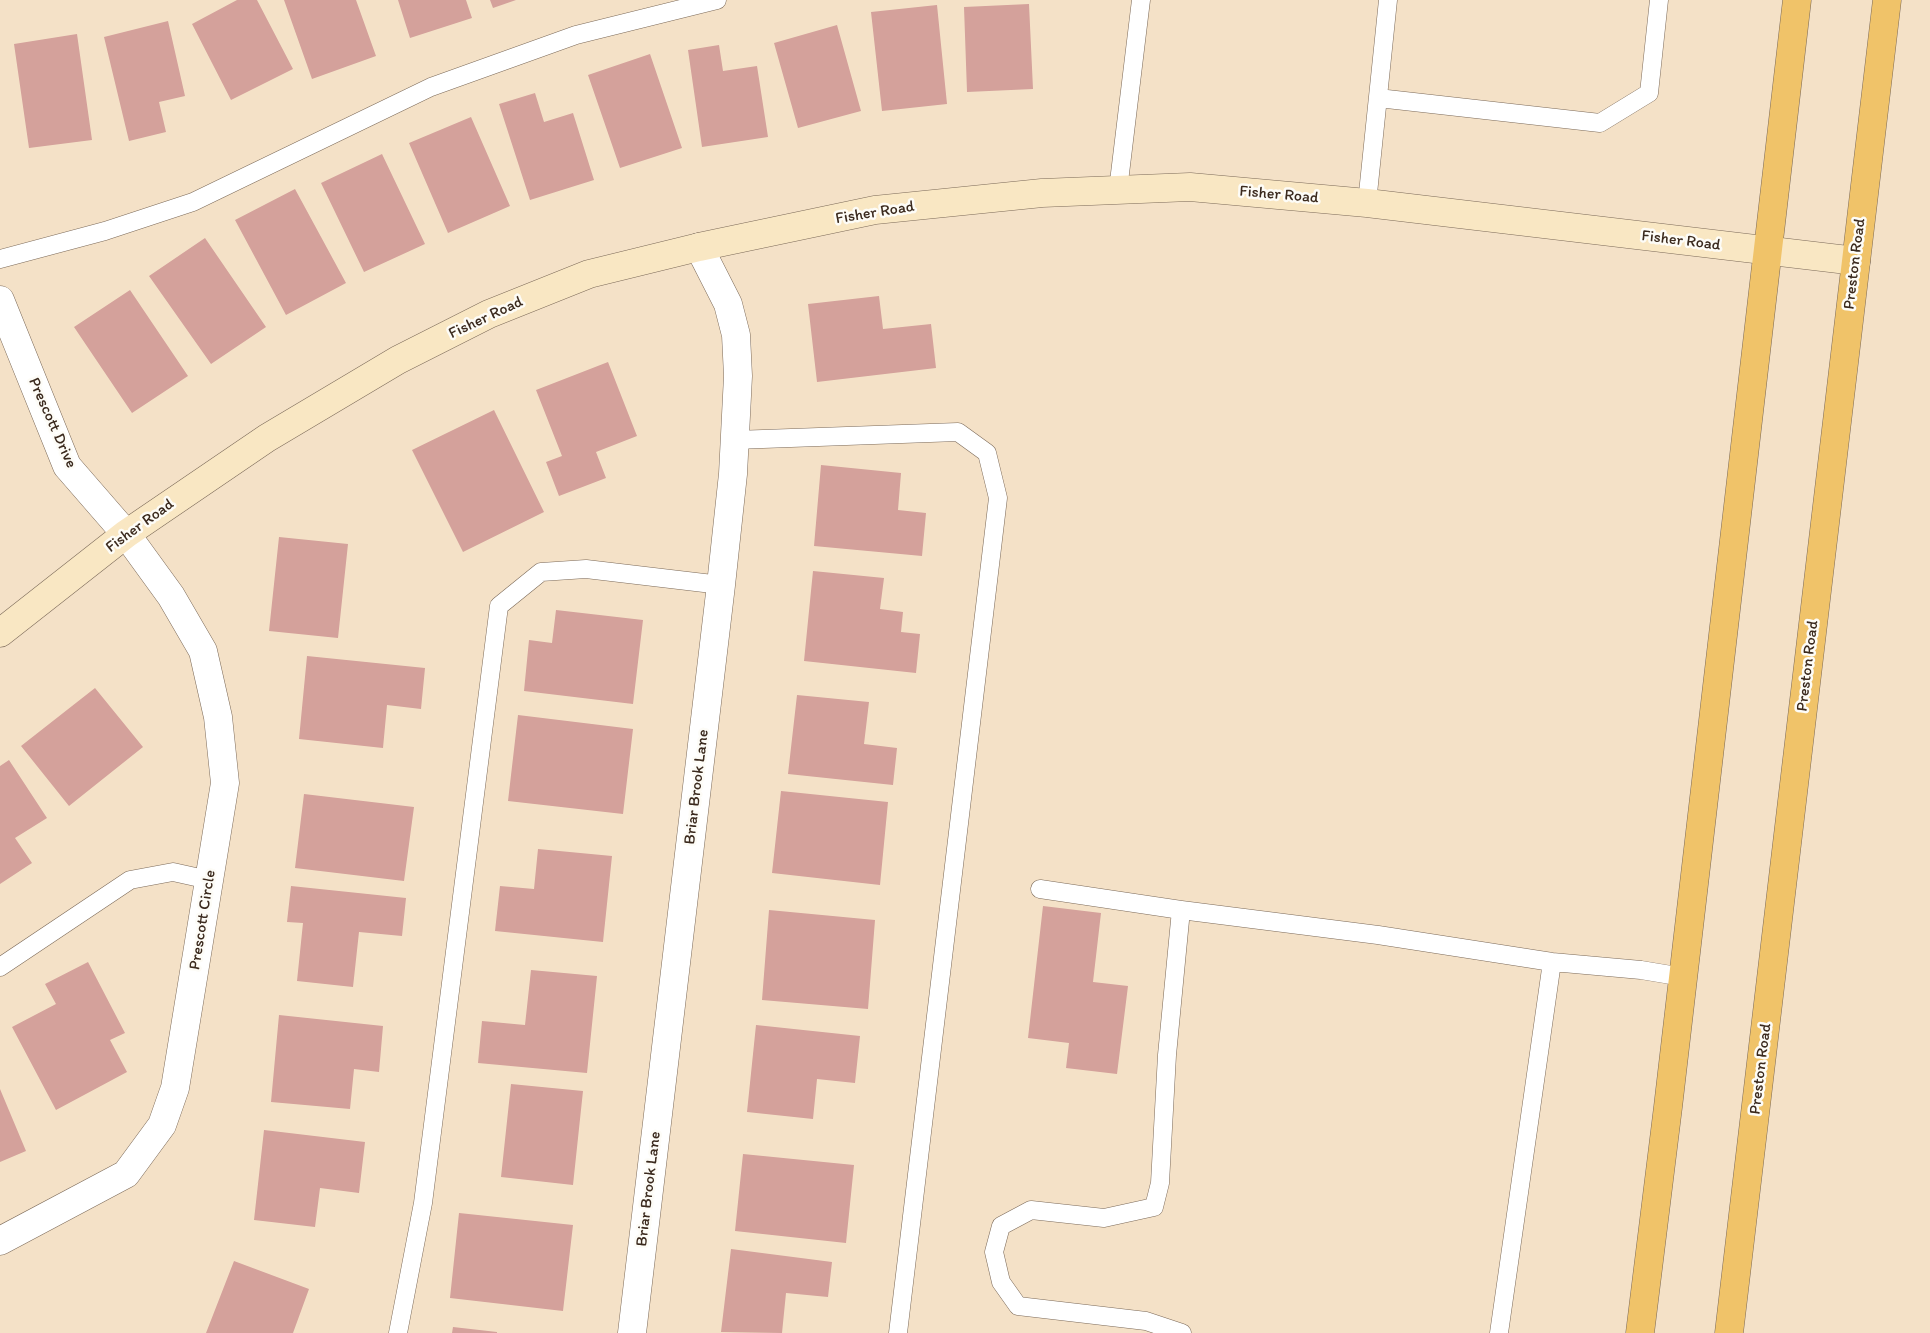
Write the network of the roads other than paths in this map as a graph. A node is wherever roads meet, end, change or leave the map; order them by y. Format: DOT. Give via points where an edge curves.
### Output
graph roads {
  1 [pos="717,0"];
  2 [pos="1142,0"];
  3 [pos="1388,0"];
  4 [pos="1660,0"];
  5 [pos="1797,0"];
  6 [pos="1887,0"];
  7 [pos="1378,98"];
  8 [pos="1118,190"];
  9 [pos="1367,203"];
  10 [pos="699,247"];
  11 [pos="1767,251"];
  12 [pos="0,259"];
  13 [pos="1856,261"];
  14 [pos="0,300"];
  15 [pos="735,440"];
  16 [pos="126,534"];
  17 [pos="721,585"];
  18 [pos="0,632"];
  19 [pos="210,880"];
  20 [pos="1040,889"];
  21 [pos="1182,910"];
  22 [pos="1552,962"];
  23 [pos="0,967"];
  24 [pos="1683,977"];
  25 [pos="0,1241"];
  26 [pos="398,1333"];
  27 [pos="632,1333"];
  28 [pos="898,1333"];
  29 [pos="1182,1333"];
  30 [pos="1499,1333"];
  31 [pos="1640,1333"];
  32 [pos="1729,1333"];
  1 -- 12 [label="lane" via="576,35 431,87 193,202 105,231"];
  2 -- 8 [label="lane"];
  3 -- 7 [label="lane"];
  4 -- 7 [label="lane" via="1649,93 1600,123"];
  5 -- 11 [label="main road"];
  6 -- 13 [label="main road, Preston Road"];
  7 -- 9 [label="lane"];
  8 -- 9 [label="street, Fisher Road" via="1190,187"];
  8 -- 10 [label="street, Fisher Road" via="1042,193 875,210"];
  9 -- 11 [label="street, Fisher Road"];
  10 -- 15 [label="street, Briar Brook Lane" via="728,304 736,334"];
  10 -- 16 [label="street, Fisher Road" via="589,274 480,318 398,360 267,438"];
  11 -- 13 [label="street, Fisher Road"];
  11 -- 24 [label="main road"];
  13 -- 32 [label="main road, Preston Road"];
  14 -- 16 [label="street, Prescott Drive" via="67,466"];
  15 -- 17 [label="street, Briar Brook Lane"];
  15 -- 28 [label="lane" via="958,432 987,454 998,498"];
  16 -- 18 [label="street, Fisher Road"];
  16 -- 19 [label="street, Prescott Circle" via="171,596 203,651 218,717 225,783"];
  17 -- 26 [label="lane" via="586,570 541,572 499,606 423,1203"];
  17 -- 27 [label="street, Briar Brook Lane"];
  19 -- 23 [label="lane" via="173,872 130,880"];
  19 -- 25 [label="street, Prescott Circle" via="175,1088 162,1125 126,1174"];
  20 -- 21 [label="lane"];
  21 -- 22 [label="lane" via="1378,935"];
  21 -- 29 [label="lane" via="1167,1055 1160,1184 1154,1208 1104,1218 1031,1210 1001,1226 994,1252 1000,1282 1018,1306 1146,1321"];
  22 -- 24 [label="lane"];
  22 -- 30 [label="lane"];
  24 -- 31 [label="main road"];
}
